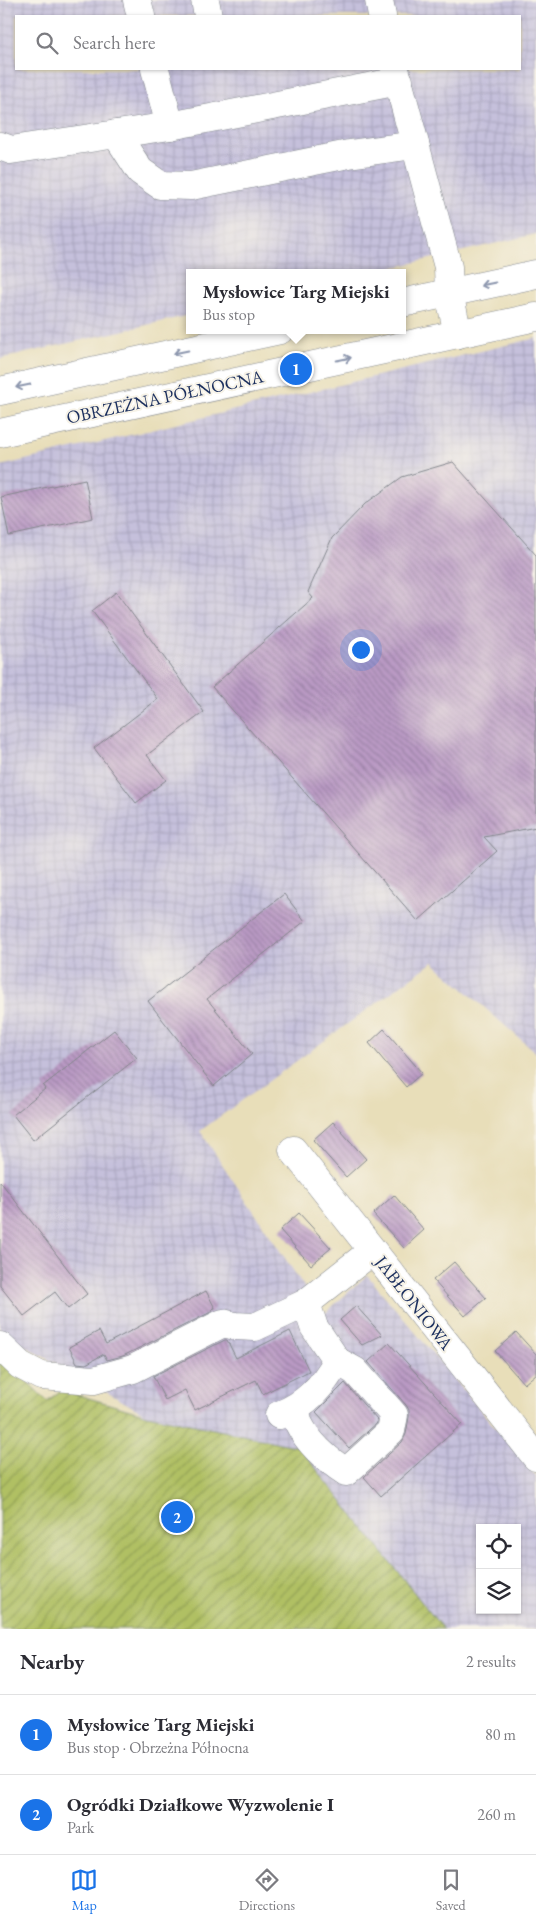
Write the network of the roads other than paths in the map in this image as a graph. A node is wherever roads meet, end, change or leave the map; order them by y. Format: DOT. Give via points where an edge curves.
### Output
graph roads {
  1 [pos="137,0"];
  2 [pos="205,0"];
  3 [pos="379,0"];
  4 [pos="141,15"];
  5 [pos="208,15"];
  6 [pos="382,15"];
  7 [pos="155,70"];
  8 [pos="397,75"];
  9 [pos="170,126"];
  10 [pos="116,134"];
  11 [pos="415,145"];
  12 [pos="0,146"];
  13 [pos="536,274"];
  14 [pos="449,293"];
  15 [pos="406,302"];
  16 [pos="536,317"];
  17 [pos="262,334"];
  18 [pos="458,334"];
  19 [pos="0,391"];
  20 [pos="0,433"];
  21 [pos="293,1150"];
  22 [pos="372,1251"];
  23 [pos="306,1302"];
  24 [pos="0,1346"];
  25 [pos="337,1360"];
  26 [pos="536,1457"];
  1 -- 4 [label="street"];
  2 -- 5 [label="street"];
  3 -- 6 [label="street"];
  7 -- 9 [label="street"];
  8 -- 9 [label="street"];
  8 -- 11 [label="street"];
  9 -- 10 [label="street"];
  10 -- 11 [label="street" via="140,171 160,185 191,186 349,154"];
  10 -- 12 [label="street" via="12,150"];
  11 -- 14 [label="street" via="448,267"];
  13 -- 14 [label="street, one-way"];
  14 -- 15 [label="street"];
  14 -- 18 [label="street"];
  16 -- 18 [label="street, OBRZEŻNA PÓŁNOCNA"];
  17 -- 19 [label="street, one-way"];
  20 -- 18 [label="street, OBRZEŻNA PÓŁNOCNA, one-way"];
  21 -- 22 [label="street, JABŁONIOWA"];
  22 -- 23 [label="street"];
  22 -- 26 [label="street, JABŁONIOWA"];
  23 -- 24 [label="street" via="255,1327 223,1323 133,1369 94,1380 41,1376 20,1365"];
  23 -- 25 [label="street" via="314,1328"];
  25 -- 25 [label="street" via="314,1394 288,1412 330,1462 346,1472 391,1431 394,1415 355,1370"];
}
